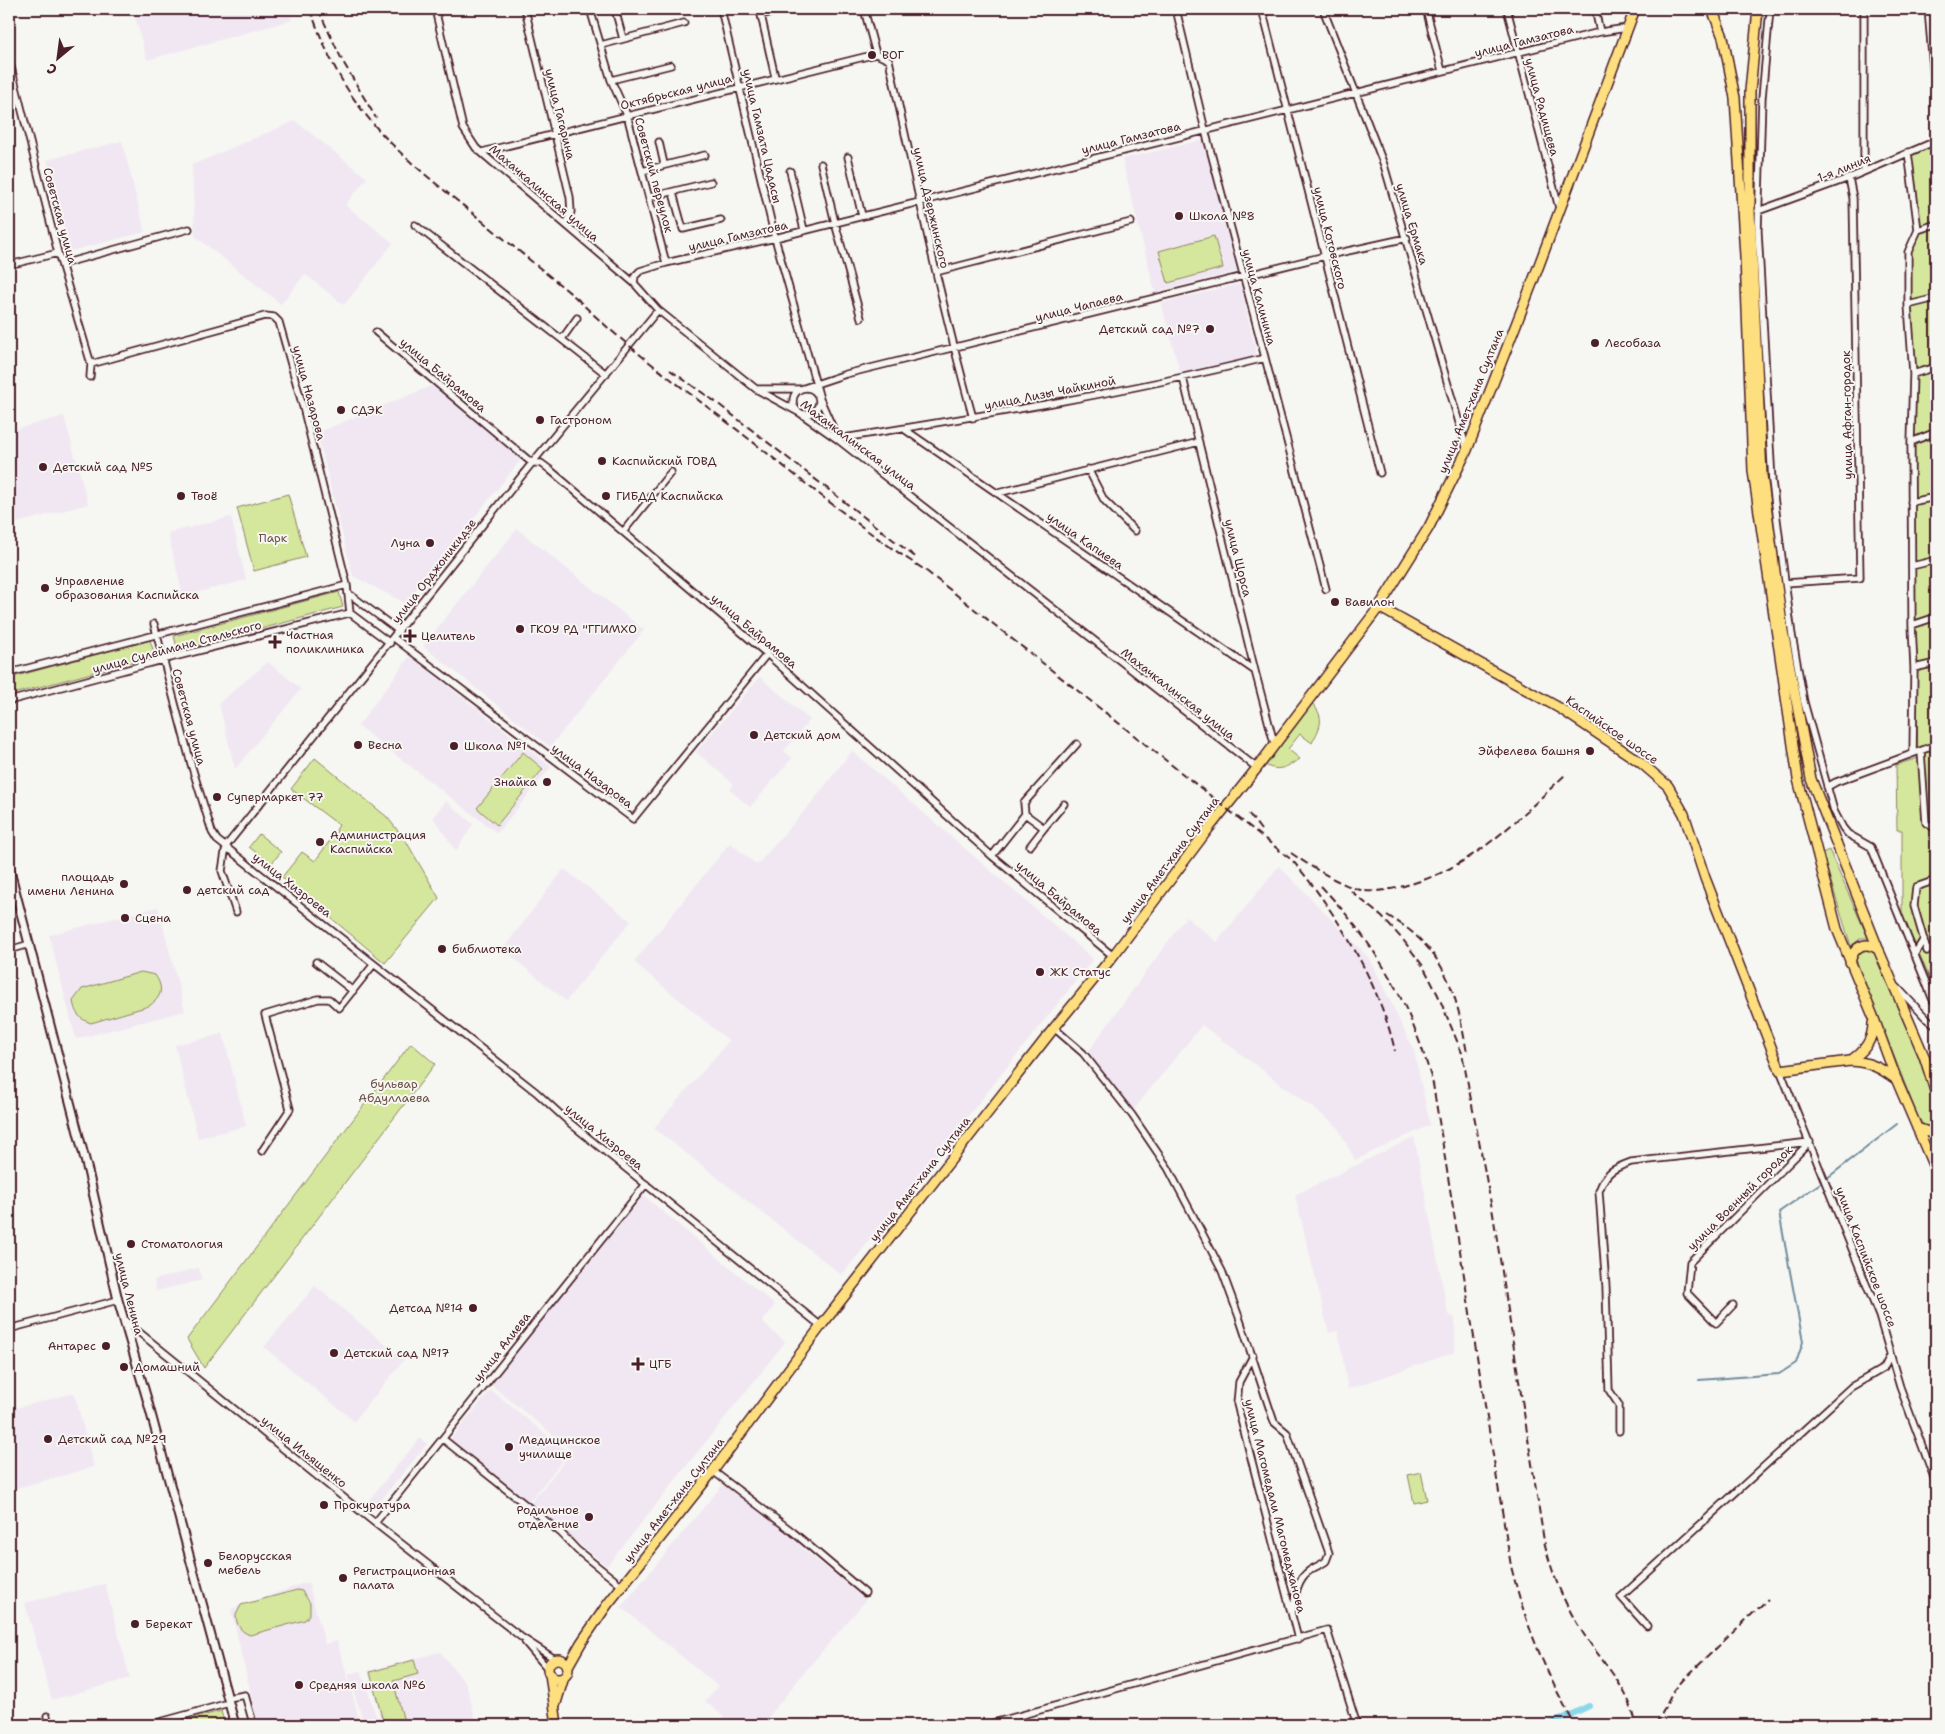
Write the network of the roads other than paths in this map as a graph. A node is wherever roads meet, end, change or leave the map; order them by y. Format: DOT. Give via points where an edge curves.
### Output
graph roads {
  1 [pos="435,9"];
  2 [pos="525,9"];
  3 [pos="590,9"];
  4 [pos="615,9"];
  5 [pos="721,9"];
  6 [pos="790,9"];
  7 [pos="864,9"];
  8 [pos="1176,9"];
  9 [pos="1262,9"];
  10 [pos="1323,9"];
  11 [pos="1426,9"];
  12 [pos="1507,9"];
  13 [pos="1594,9"];
  14 [pos="1635,9"];
  15 [pos="1712,9"];
  16 [pos="1758,9"];
  17 [pos="1770,9"];
  18 [pos="1864,9"];
  19 [pos="1928,9"];
  20 [pos="1936,9"];
  21 [pos="768,11"];
  22 [pos="684,23"];
  23 [pos="1627,28"];
  24 [pos="1600,32"];
  25 [pos="623,39"];
  26 [pos="601,45"];
  27 [pos="1517,53"];
  28 [pos="876,54"];
  29 [pos="9,60"];
  30 [pos="671,65"];
  31 [pos="1442,72"];
  32 [pos="775,77"];
  33 [pos="611,80"];
  34 [pos="740,87"];
  35 [pos="1356,93"];
  36 [pos="1936,103"];
  37 [pos="1287,110"];
  38 [pos="627,115"];
  39 [pos="1205,130"];
  40 [pos="554,133"];
  41 [pos="1936,141"];
  42 [pos="659,142"];
  43 [pos="482,152"];
  44 [pos="1908,152"];
  45 [pos="705,155"];
  46 [pos="848,158"];
  47 [pos="664,164"];
  48 [pos="821,164"];
  49 [pos="642,171"];
  50 [pos="790,171"];
  51 [pos="1864,171"];
  52 [pos="1849,178"];
  53 [pos="711,182"];
  54 [pos="673,193"];
  55 [pos="650,197"];
  56 [pos="919,202"];
  57 [pos="1560,210"];
  58 [pos="1758,211"];
  59 [pos="862,216"];
  60 [pos="721,220"];
  61 [pos="1131,222"];
  62 [pos="566,223"];
  63 [pos="835,223"];
  64 [pos="1936,224"];
  65 [pos="415,225"];
  66 [pos="189,229"];
  67 [pos="804,230"];
  68 [pos="1918,230"];
  69 [pos="776,238"];
  70 [pos="1406,238"];
  71 [pos="58,253"];
  72 [pos="1325,256"];
  73 [pos="666,263"];
  74 [pos="62,264"];
  75 [pos="9,266"];
  76 [pos="936,272"];
  77 [pos="1243,276"];
  78 [pos="634,283"];
  79 [pos="1936,298"];
  80 [pos="1908,305"];
  81 [pos="658,310"];
  82 [pos="577,318"];
  83 [pos="861,318"];
  84 [pos="376,332"];
  85 [pos="562,339"];
  86 [pos="954,348"];
  87 [pos="1265,358"];
  88 [pos="91,364"];
  89 [pos="1936,367"];
  90 [pos="606,374"];
  91 [pos="1913,374"];
  92 [pos="90,377"];
  93 [pos="1183,378"];
  94 [pos="816,383"];
  95 [pos="756,389"];
  96 [pos="801,389"];
  97 [pos="820,399"];
  98 [pos="800,413"];
  99 [pos="973,418"];
  100 [pos="904,429"];
  101 [pos="1936,432"];
  102 [pos="837,439"];
  103 [pos="1199,442"];
  104 [pos="1911,442"];
  105 [pos="1467,450"];
  106 [pos="532,462"];
  107 [pos="1088,469"];
  108 [pos="671,472"];
  109 [pos="1380,473"];
  110 [pos="998,493"];
  111 [pos="1936,497"];
  112 [pos="1911,502"];
  113 [pos="1135,530"];
  114 [pos="623,532"];
  115 [pos="1936,560"];
  116 [pos="1912,566"];
  117 [pos="1785,582"];
  118 [pos="347,584"];
  119 [pos="1326,589"];
  120 [pos="348,593"];
  121 [pos="1379,607"];
  122 [pos="350,613"];
  123 [pos="1936,617"];
  124 [pos="154,624"];
  125 [pos="1912,625"];
  126 [pos="399,631"];
  127 [pos="156,636"];
  128 [pos="392,640"];
  129 [pos="767,654"];
  130 [pos="162,660"];
  131 [pos="1936,663"];
  132 [pos="1914,668"];
  133 [pos="1255,671"];
  134 [pos="9,674"];
  135 [pos="9,701"];
  136 [pos="1274,742"];
  137 [pos="1078,744"];
  138 [pos="1936,745"];
  139 [pos="1921,751"];
  140 [pos="1913,753"];
  141 [pos="1257,768"];
  142 [pos="1827,787"];
  143 [pos="1064,804"];
  144 [pos="1025,814"];
  145 [pos="207,815"];
  146 [pos="1044,828"];
  147 [pos="1936,829"];
  148 [pos="226,846"];
  149 [pos="1030,846"];
  150 [pos="992,856"];
  151 [pos="9,867"];
  152 [pos="1936,880"];
  153 [pos="12,891"];
  154 [pos="236,912"];
  155 [pos="1924,939"];
  156 [pos="30,944"];
  157 [pos="1936,947"];
  158 [pos="9,950"];
  159 [pos="1879,951"];
  160 [pos="1914,955"];
  161 [pos="1113,956"];
  162 [pos="316,962"];
  163 [pos="1850,962"];
  164 [pos="374,964"];
  165 [pos="1892,982"];
  166 [pos="353,992"];
  167 [pos="1936,1003"];
  168 [pos="1873,1016"];
  169 [pos="1936,1025"];
  170 [pos="1054,1028"];
  171 [pos="1850,1061"];
  172 [pos="1780,1070"];
  173 [pos="1897,1081"];
  174 [pos="1936,1094"];
  175 [pos="1917,1128"];
  176 [pos="1936,1130"];
  177 [pos="1810,1142"];
  178 [pos="262,1151"];
  179 [pos="1936,1172"];
  180 [pos="646,1184"];
  181 [pos="118,1300"];
  182 [pos="1734,1305"];
  183 [pos="122,1318"];
  184 [pos="821,1326"];
  185 [pos="9,1329"];
  186 [pos="1252,1356"];
  187 [pos="1890,1356"];
  188 [pos="1619,1431"];
  189 [pos="443,1440"];
  190 [pos="713,1471"];
  191 [pos="1936,1483"];
  192 [pos="375,1523"];
  193 [pos="622,1586"];
  194 [pos="865,1593"];
  195 [pos="1292,1614"];
  196 [pos="1647,1626"];
  197 [pos="521,1637"];
  198 [pos="1298,1639"];
  199 [pos="581,1643"];
  200 [pos="557,1659"];
  201 [pos="568,1666"];
  202 [pos="549,1672"];
  203 [pos="564,1677"];
  204 [pos="228,1701"];
  205 [pos="555,1706"];
  206 [pos="47,1716"];
  207 [pos="49,1725"];
  208 [pos="150,1725"];
  209 [pos="235,1725"];
  210 [pos="245,1725"];
  211 [pos="557,1725"];
  212 [pos="986,1725"];
  213 [pos="1357,1725"];
  1 -- 43 [label="street, Махачкалинская улица" via="463,128"];
  2 -- 40 [label="street, улица Гагарина"];
  3 -- 26 [label="street, Советский переулок"];
  4 -- 25 [label="street"];
  5 -- 34 [label="street, улица Гамзата Цадасы"];
  6 -- 21 [label="street"];
  7 -- 28 [label="street, улица Дзержинского"];
  8 -- 39 [label="street, улица Калинина"];
  9 -- 37 [label="street, улица Котовского"];
  10 -- 35 [label="street, улица Ермака"];
  11 -- 31 [label="street"];
  12 -- 27 [label="street, улица Радищева"];
  13 -- 24 [label="street"];
  14 -- 23 [label="main road, улица Амет-хана Султана"];
  15 -- 163 [label="main road" via="1723,37 1735,98 1753,471 1798,779 1837,929"];
  16 -- 159 [label="main road" via="1750,91 1750,212 1763,484 1783,631 1811,779"];
  17 -- 58 [label="street" via="1762,98"];
  18 -- 51 [label="street"];
  19 -- 20 [label="street"];
  19 -- 36 [label="street"];
  21 -- 32 [label="street" via="761,15"];
  22 -- 25 [label="street"];
  23 -- 24 [label="street, улица Гамзатова"];
  23 -- 57 [label="main road, улица Амет-хана Султана"];
  24 -- 27 [label="street, улица Гамзатова"];
  25 -- 26 [label="street"];
  26 -- 33 [label="street, Советский переулок"];
  27 -- 31 [label="street, улица Гамзатова"];
  27 -- 57 [label="street, улица Радищева"];
  28 -- 32 [label="street, Октябрьская улица"];
  28 -- 56 [label="street, улица Дзержинского" via="889,60"];
  29 -- 71 [label="street, Советская улица"];
  30 -- 33 [label="street"];
  31 -- 35 [label="street, улица Гамзатова"];
  32 -- 34 [label="street, Октябрьская улица"];
  33 -- 38 [label="street, Советский переулок"];
  34 -- 38 [label="street, Октябрьская улица"];
  34 -- 69 [label="street, улица Гамзата Цадасы"];
  35 -- 37 [label="street, улица Гамзатова"];
  35 -- 70 [label="street, улица Ермака" via="1384,165"];
  37 -- 39 [label="street, улица Гамзатова"];
  37 -- 72 [label="street, улица Котовского"];
  38 -- 40 [label="street, Октябрьская улица"];
  38 -- 49 [label="street, Советский переулок"];
  39 -- 56 [label="street, улица Гамзатова"];
  39 -- 77 [label="street, улица Калинина"];
  40 -- 43 [label="street, Октябрьская улица"];
  40 -- 62 [label="street, улица Гагарина" via="571,203"];
  41 -- 44 [label="street, 1-я линия"];
  42 -- 47 [label="street"];
  43 -- 62 [label="street, Махачкалинская улица"];
  44 -- 51 [label="street, 1-я линия"];
  44 -- 68 [label="street"];
  45 -- 47 [label="street"];
  46 -- 59 [label="street"];
  47 -- 49 [label="street"];
  48 -- 63 [label="street"];
  49 -- 55 [label="street, Советский переулок"];
  50 -- 67 [label="street"];
  51 -- 52 [label="street, 1-я линия"];
  52 -- 58 [label="street, 1-я линия"];
  52 -- 117 [label="street, улица Афган-городок" via="1853,198 1860,578"];
  53 -- 54 [label="street"];
  54 -- 55 [label="street"];
  54 -- 60 [label="street" via="683,229"];
  55 -- 73 [label="street, Советский переулок"];
  56 -- 59 [label="street, улица Гамзатова"];
  56 -- 76 [label="street, улица Дзержинского"];
  57 -- 105 [label="main road, улица Амет-хана Султана"];
  58 -- 117 [label="street" via="1772,481"];
  59 -- 63 [label="street, улица Гамзатова"];
  61 -- 76 [label="street"];
  62 -- 78 [label="street, Махачкалинская улица"];
  63 -- 67 [label="street, улица Гамзатова"];
  63 -- 83 [label="street"];
  64 -- 68 [label="street"];
  65 -- 85 [label="street"];
  66 -- 74 [label="street"];
  67 -- 69 [label="street, улица Гамзатова"];
  68 -- 80 [label="street" via="1908,252"];
  69 -- 73 [label="street, улица Гамзатова"];
  69 -- 94 [label="street, улица Гамзата Цадасы"];
  70 -- 72 [label="street, улица Чапаева"];
  70 -- 105 [label="street, улица Ермака"];
  71 -- 74 [label="street, Советская улица"];
  71 -- 75 [label="street"];
  72 -- 77 [label="street, улица Чапаева"];
  72 -- 109 [label="street, улица Котовского"];
  73 -- 78 [label="street, улица Гамзатова" via="640,271"];
  74 -- 88 [label="street, Советская улица"];
  76 -- 86 [label="street, улица Дзержинского"];
  77 -- 86 [label="street, улица Чапаева"];
  77 -- 87 [label="street, улица Калинина"];
  78 -- 81 [label="street, Махачкалинская улица"];
  79 -- 80 [label="street"];
  80 -- 91 [label="street"];
  81 -- 90 [label="street, улица Орджоникидзе"];
  81 -- 95 [label="street, Махачкалинская улица"];
  82 -- 85 [label="street"];
  84 -- 106 [label="street, улица Байрамова"];
  85 -- 90 [label="street"];
  86 -- 94 [label="street, улица Чапаева"];
  86 -- 99 [label="street, улица Дзержинского"];
  87 -- 93 [label="street, улица Лизы Чайкиной"];
  87 -- 119 [label="street, улица Калинина"];
  88 -- 92 [label="street, Советская улица"];
  88 -- 118 [label="street, улица Назарова" via="274,316 279,322 303,407"];
  89 -- 91 [label="street"];
  90 -- 106 [label="street, улица Орджоникидзе"];
  91 -- 104 [label="street"];
  93 -- 99 [label="street, улица Лизы Чайкиной"];
  93 -- 103 [label="street, улица Щорса"];
  94 -- 96 [label="street, улица Чапаева"];
  94 -- 97 [label="street, улица Гамзата Цадасы"];
  95 -- 96 [label="street, улица Чапаева"];
  95 -- 98 [label="street, Махачкалинская улица"];
  96 -- 97 [label="street" via="812,390"];
  96 -- 98 [label="street" via="793,398 794,407"];
  97 -- 98 [label="street" via="812,413"];
  97 -- 102 [label="street, улица Гамзата Цадасы"];
  98 -- 102 [label="street, Махачкалинская улица"];
  99 -- 100 [label="street, улица Лизы Чайкиной"];
  100 -- 102 [label="street, улица Лизы Чайкиной"];
  100 -- 110 [label="street, улица Капиева"];
  101 -- 104 [label="street"];
  102 -- 141 [label="street, Махачкалинская улица"];
  103 -- 107 [label="street"];
  103 -- 133 [label="street, улица Щорса"];
  104 -- 112 [label="street"];
  105 -- 121 [label="main road, улица Амет-хана Султана" via="1429,527"];
  106 -- 114 [label="street, улица Байрамова" via="541,462"];
  106 -- 126 [label="street, улица Орджоникидзе"];
  107 -- 110 [label="street"];
  107 -- 113 [label="street" via="1104,500"];
  108 -- 114 [label="street"];
  110 -- 133 [label="street, улица Капиева"];
  111 -- 112 [label="street"];
  112 -- 116 [label="street"];
  114 -- 129 [label="street, улица Байрамова"];
  115 -- 116 [label="street"];
  116 -- 125 [label="street"];
  117 -- 142 [label="street" via="1804,702"];
  118 -- 120 [label="street, улица Назарова"];
  118 -- 127 [label="street, улица Сулеймана Стальского"];
  120 -- 122 [label="street, улица Назарова"];
  120 -- 126 [label="street"];
  121 -- 136 [label="main road, улица Амет-хана Султана"];
  121 -- 172 [label="main road, Каспийское шоссе" via="1561,709 1640,762 1668,786 1684,814 1705,878"];
  122 -- 128 [label="street, улица Назарова"];
  122 -- 130 [label="street, улица Сулеймана Стальского"];
  123 -- 125 [label="street"];
  124 -- 127 [label="street, Советская улица"];
  125 -- 132 [label="street"];
  126 -- 128 [label="street, улица Орджоникидзе"];
  127 -- 130 [label="street, Советская улица"];
  127 -- 134 [label="street, улица Сулеймана Стальского"];
  128 -- 129 [label="street, улица Назарова" via="632,819"];
  128 -- 148 [label="street, улица Орджоникидзе"];
  129 -- 150 [label="street, улица Байрамова"];
  130 -- 135 [label="street, улица Сулеймана Стальского"];
  130 -- 145 [label="street, Советская улица"];
  131 -- 132 [label="street"];
  132 -- 140 [label="street"];
  133 -- 136 [label="street, улица Щорса"];
  136 -- 141 [label="main road, улица Амет-хана Султана"];
  137 -- 144 [label="street" via="1024,803"];
  138 -- 139 [label="street"];
  139 -- 140 [label="street"];
  139 -- 147 [label="street" via="1926,823"];
  140 -- 142 [label="street"];
  141 -- 161 [label="main road, улица Амет-хана Султана"];
  142 -- 160 [label="street" via="1843,828 1871,847"];
  143 -- 146 [label="street"];
  144 -- 146 [label="street"];
  144 -- 150 [label="street"];
  145 -- 148 [label="street, улица Хизроева" via="212,832"];
  146 -- 149 [label="street"];
  148 -- 154 [label="street" via="222,871"];
  148 -- 164 [label="street, улица Хизроева"];
  150 -- 161 [label="street, улица Байрамова"];
  151 -- 153 [label="street, улица Ленина"];
  152 -- 155 [label="street" via="1916,886 1914,906"];
  153 -- 156 [label="street, улица Ленина"];
  155 -- 157 [label="street" via="1927,951"];
  155 -- 160 [label="street"];
  156 -- 158 [label="street"];
  156 -- 181 [label="street, улица Ленина"];
  159 -- 163 [label="main road" via="1873,946 1860,946 1852,952"];
  159 -- 165 [label="main road"];
  160 -- 167 [label="street"];
  161 -- 170 [label="main road, улица Амет-хана Султана"];
  162 -- 166 [label="street"];
  163 -- 168 [label="main road"];
  164 -- 166 [label="street"];
  164 -- 180 [label="street, улица Хизроева"];
  165 -- 169 [label="street"];
  165 -- 174 [label="main road" via="1924,1056"];
  166 -- 178 [label="street" via="339,1008 329,999 318,999 265,1015 290,1109"];
  168 -- 171 [label="main road" via="1869,1044"];
  168 -- 173 [label="main road"];
  170 -- 184 [label="main road, улица Амет-хана Султана"];
  170 -- 186 [label="street" via="1083,1053 1132,1115 1168,1168 1222,1272"];
  171 -- 172 [label="main road"];
  171 -- 173 [label="main road" via="1871,1064"];
  172 -- 177 [label="street, улица Каспийское шоссе"];
  173 -- 175 [label="main road"];
  175 -- 176 [label="main road" via="1928,1132"];
  175 -- 179 [label="main road"];
  177 -- 182 [label="street, улица Военный городок" via="1690,1262 1687,1293 1716,1323"];
  177 -- 187 [label="street, улица Каспийское шоссе" via="1880,1316"];
  177 -- 188 [label="street" via="1630,1162 1614,1168 1604,1178 1599,1191 1609,1390 1619,1405"];
  180 -- 184 [label="street, улица Хизроева"];
  180 -- 189 [label="street, улица Алиева"];
  181 -- 183 [label="street, улица Ленина"];
  181 -- 185 [label="street"];
  183 -- 192 [label="street, улица Ильященко"];
  183 -- 204 [label="street, улица Ленина"];
  184 -- 190 [label="main road, улица Амет-хана Султана"];
  186 -- 195 [label="street, улица Магомедали Магомеджановa" via="1239,1382 1237,1404"];
  186 -- 195 [label="street" via="1274,1422 1288,1433 1329,1553 1326,1561 1302,1577"];
  187 -- 191 [label="street, улица Каспийское шоссе"];
  187 -- 196 [label="street" via="1884,1368 1852,1387 1621,1597"];
  189 -- 192 [label="street, улица Алиева"];
  189 -- 193 [label="street" via="561,1533"];
  190 -- 193 [label="main road, улица Амет-хана Султана"];
  190 -- 194 [label="street" via="793,1532"];
  192 -- 197 [label="street, улица Ильященко"];
  193 -- 199 [label="main road, улица Амет-хана Султана"];
  195 -- 198 [label="street, улица Магомедали Магомеджановa"];
  197 -- 200 [label="street"];
  197 -- 202 [label="street"];
  198 -- 212 [label="street"];
  198 -- 213 [label="street" via="1327,1630"];
  199 -- 200 [label="main road"];
  199 -- 201 [label="main road"];
  200 -- 201 [label="main road" via="565,1661"];
  200 -- 202 [label="main road" via="549,1665"];
  201 -- 203 [label="main road"];
  202 -- 203 [label="main road" via="554,1678"];
  202 -- 205 [label="main road"];
  203 -- 205 [label="main road"];
  204 -- 208 [label="street"];
  204 -- 209 [label="street, улица Ленина"];
  204 -- 210 [label="street" via="245,1695 253,1723"];
  205 -- 211 [label="main road"];
  206 -- 207 [label="street"];
}
